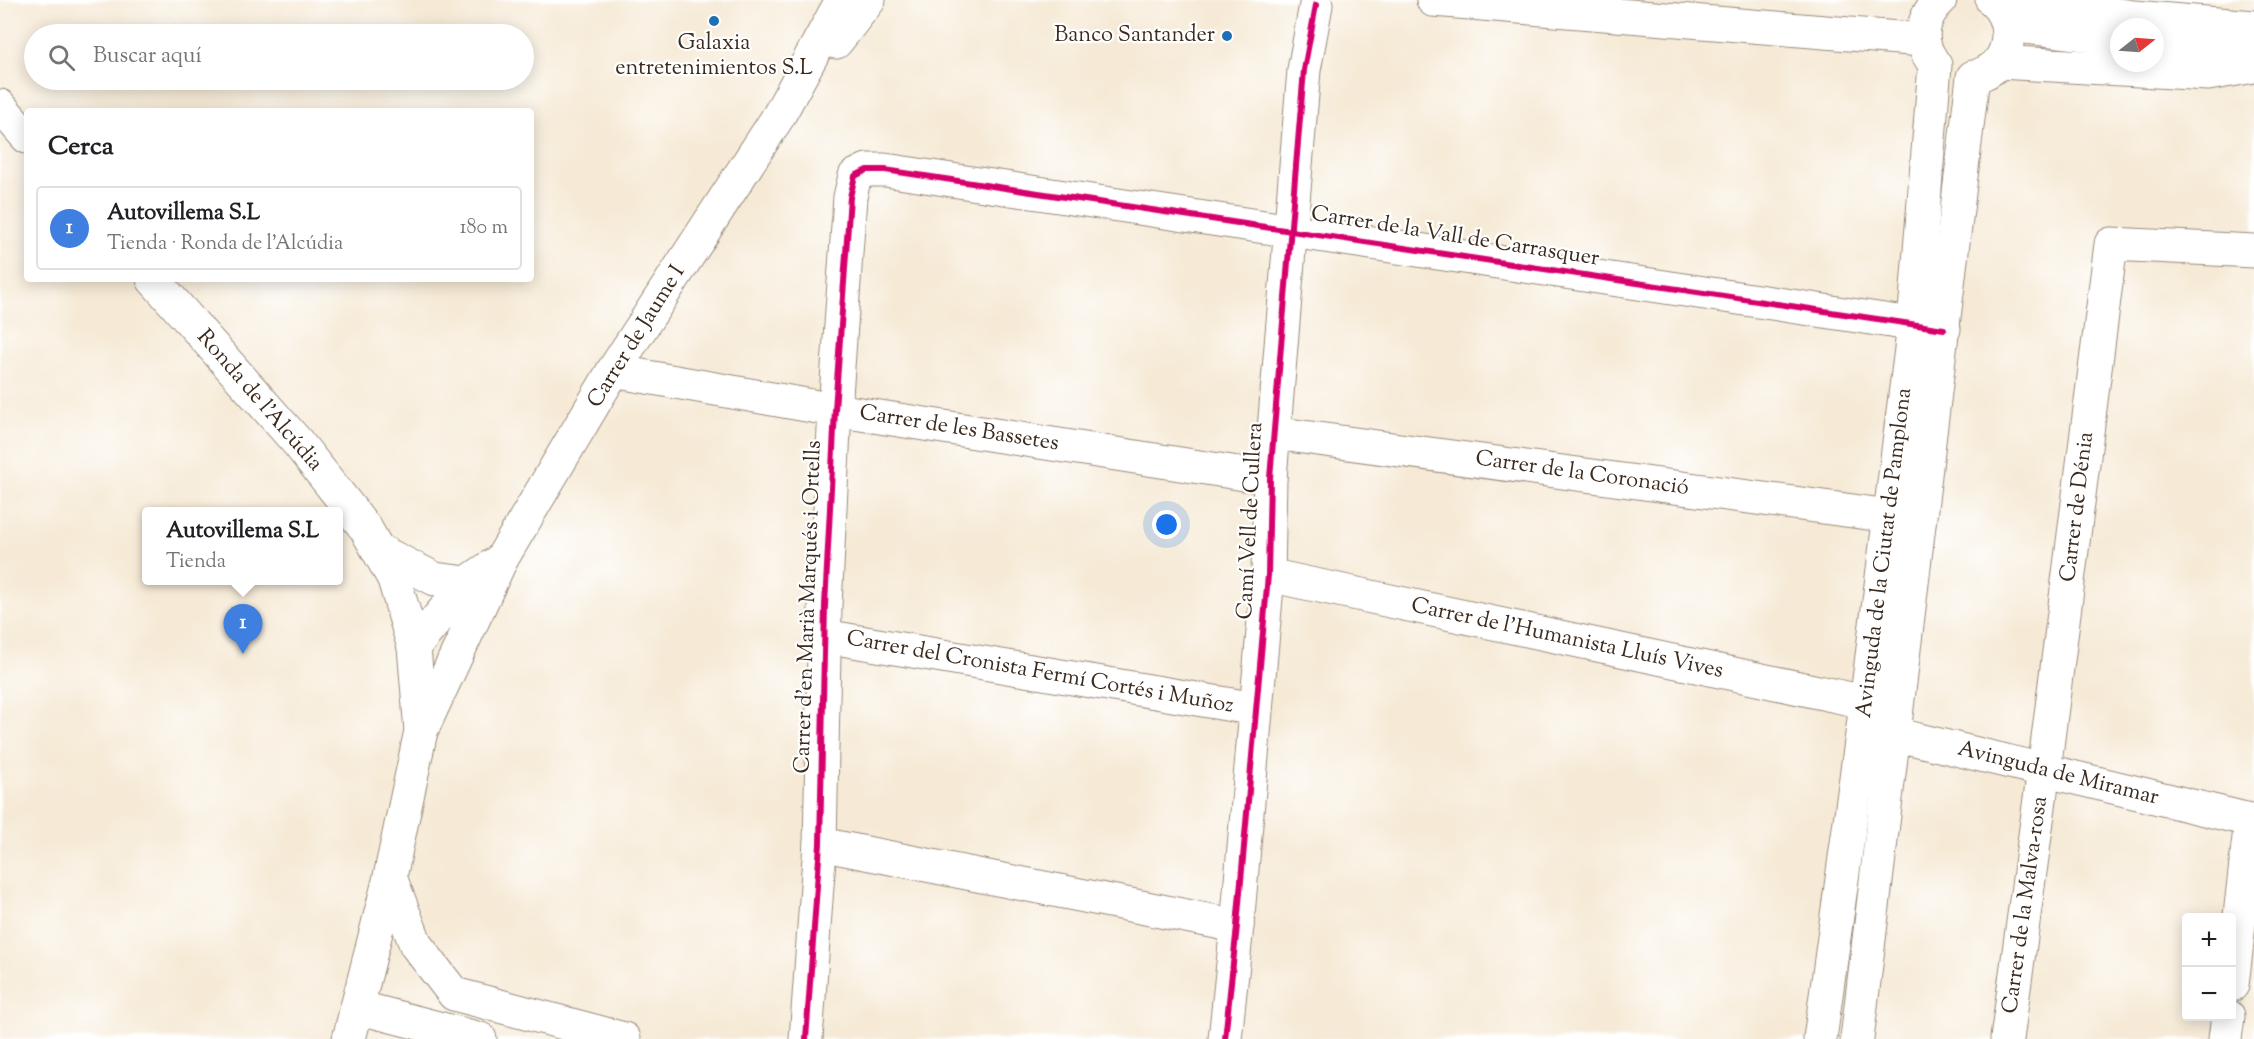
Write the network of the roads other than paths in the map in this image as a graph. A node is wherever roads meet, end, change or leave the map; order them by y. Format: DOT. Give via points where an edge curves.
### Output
graph roads {
  1 [pos="842,0"];
  2 [pos="869,0"];
  3 [pos="1433,0"];
  4 [pos="1940,0"];
  5 [pos="1318,2"];
  6 [pos="1998,10"];
  7 [pos="2254,27"];
  8 [pos="2110,36"];
  9 [pos="2164,43"];
  10 [pos="1929,52"];
  11 [pos="2254,57"];
  12 [pos="2254,66"];
  13 [pos="1986,69"];
  14 [pos="2208,74"];
  15 [pos="2254,88"];
  16 [pos="0,106"];
  17 [pos="777,117"];
  18 [pos="24,134"];
  19 [pos="855,176"];
  20 [pos="1290,230"];
  21 [pos="2254,251"];
  22 [pos="156,282"];
  23 [pos="1929,327"];
  24 [pos="613,371"];
  25 [pos="835,410"];
  26 [pos="1274,433"];
  27 [pos="1270,478"];
  28 [pos="1890,516"];
  29 [pos="378,550"];
  30 [pos="501,560"];
  31 [pos="1268,575"];
  32 [pos="467,584"];
  33 [pos="824,636"];
  34 [pos="414,647"];
  35 [pos="1256,709"];
  36 [pos="1864,714"];
  37 [pos="421,730"];
  38 [pos="1894,734"];
  39 [pos="2044,770"];
  40 [pos="2252,820"];
  41 [pos="820,844"];
  42 [pos="390,877"];
  43 [pos="1237,926"];
  44 [pos="2234,967"];
  45 [pos="357,1007"];
  46 [pos="2227,1021"];
  47 [pos="386,1027"];
  48 [pos="349,1039"];
  49 [pos="480,1039"];
  50 [pos="624,1039"];
  51 [pos="806,1039"];
  52 [pos="1225,1039"];
  53 [pos="1820,1039"];
  54 [pos="1857,1039"];
  55 [pos="2007,1039"];
  56 [pos="2225,1039"];
  1 -- 17 [label="main road, Carrer de Jaume I"];
  2 -- 17 [label="main road, Carrer de Jaume I"];
  3 -- 10 [label="main road"];
  4 -- 10 [label="main road, Avinguda de la Ciutat de Pamplona" via="1924,24"];
  5 -- 20 [label="main road, Camí Vell de Cullera" via="1304,70"];
  6 -- 7 [label="main road" via="2069,8"];
  6 -- 8 [label="main road"];
  6 -- 13 [label="main road, Avinguda de la Ciutat de Pamplona" via="2008,40"];
  9 -- 11 [label="main road"];
  10 -- 13 [label="main road" via="1951,75"];
  10 -- 23 [label="main road, Avinguda de la Ciutat de Pamplona"];
  12 -- 14 [label="main road"];
  13 -- 14 [label="main road"];
  13 -- 23 [label="main road, Avinguda de la Ciutat de Pamplona"];
  14 -- 15 [label="main road"];
  16 -- 18 [label="main road"];
  17 -- 24 [label="main road, Carrer de Jaume I"];
  19 -- 20 [label="main road, Carrer de la Vall de Carrasquer" via="867,170 885,170"];
  19 -- 25 [label="main road, Carrer d'en Marià Marqués i Ortells" via="850,197"];
  20 -- 23 [label="main road, Carrer de la Vall de Carrasquer"];
  20 -- 26 [label="main road, Camí Vell de Cullera"];
  21 -- 39 [label="main road, Carrer de Dénia" via="2111,244"];
  22 -- 29 [label="main road, Ronda de l'Alcúdia" via="298,443"];
  23 -- 28 [label="main road, Avinguda de la Ciutat de Pamplona"];
  23 -- 38 [label="main road, Avinguda de la Ciutat de Pamplona"];
  24 -- 25 [label="main road, Carrer de les Bassetes"];
  24 -- 30 [label="main road, Carrer de Jaume I"];
  25 -- 27 [label="main road, Carrer de les Bassetes"];
  25 -- 33 [label="main road, Carrer d'en Marià Marqués i Ortells"];
  26 -- 27 [label="main road, Camí Vell de Cullera"];
  26 -- 28 [label="main road, Carrer de la Coronació"];
  27 -- 31 [label="main road, Camí Vell de Cullera"];
  28 -- 36 [label="main road, Avinguda de la Ciutat de Pamplona"];
  29 -- 32 [label="main road" via="435,579"];
  29 -- 34 [label="main road, Ronda de l'Alcúdia" via="394,579"];
  30 -- 32 [label="main road, Carrer de Jaume I"];
  30 -- 37 [label="main road, Carrer de Jaume I"];
  31 -- 35 [label="main road, Camí Vell de Cullera"];
  31 -- 36 [label="main road, Carrer de l'Humanista Lluís Vives"];
  32 -- 34 [label="main road, Carrer de Jaume I"];
  33 -- 35 [label="main road, Carrer del Cronista Fermí Cortés i Muñoz"];
  33 -- 41 [label="main road, Carrer d'en Marià Marqués i Ortells"];
  34 -- 37 [label="main road, Ronda de l'Alcúdia"];
  35 -- 43 [label="main road, Camí Vell de Cullera"];
  36 -- 38 [label="main road, Avinguda de Miramar"];
  36 -- 53 [label="main road, Avinguda de la Ciutat de Pamplona"];
  37 -- 42 [label="main road"];
  38 -- 39 [label="main road, Avinguda de Miramar"];
  38 -- 54 [label="main road, Avinguda de la Ciutat de Pamplona"];
  39 -- 40 [label="main road, Avinguda de Miramar"];
  39 -- 55 [label="main road, Carrer de la Malva-rosa"];
  40 -- 44 [label="main road"];
  41 -- 43 [label="main road"];
  41 -- 51 [label="main road, Carrer d'en Marià Marqués i Ortells"];
  42 -- 45 [label="main road"];
  42 -- 50 [label="main road" via="416,945 454,994"];
  43 -- 52 [label="main road, Camí Vell de Cullera"];
  45 -- 47 [label="main road"];
  45 -- 48 [label="main road"];
  46 -- 56 [label="main road"];
  47 -- 49 [label="main road"];
}
